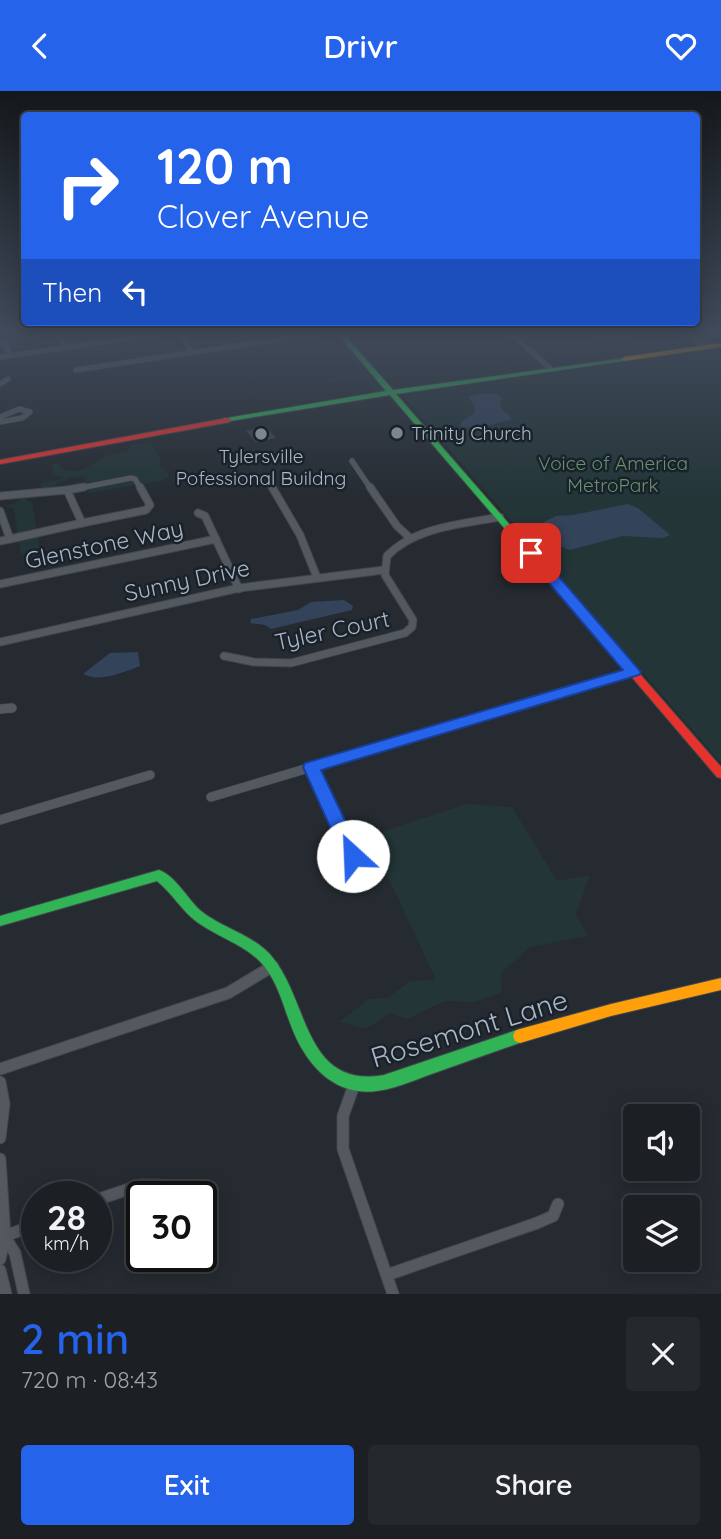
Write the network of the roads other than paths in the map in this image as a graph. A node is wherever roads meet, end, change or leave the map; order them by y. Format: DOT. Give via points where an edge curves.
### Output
graph roads {
  1 [pos="388,388"];
  2 [pos="418,388"];
  3 [pos="391,392"];
  4 [pos="0,417"];
  5 [pos="0,422"];
  6 [pos="352,461"];
  7 [pos="0,462"];
  8 [pos="269,482"];
  9 [pos="67,490"];
  10 [pos="0,496"];
  11 [pos="0,511"];
  12 [pos="198,513"];
  13 [pos="500,517"];
  14 [pos="82,523"];
  15 [pos="410,538"];
  16 [pos="10,539"];
  17 [pos="216,539"];
  18 [pos="0,541"];
  19 [pos="384,570"];
  20 [pos="316,575"];
  21 [pos="0,583"];
  22 [pos="239,589"];
  23 [pos="0,642"];
  24 [pos="224,656"];
  25 [pos="634,672"];
  26 [pos="12,708"];
  27 [pos="0,709"];
  28 [pos="311,767"];
  29 [pos="721,774"];
  30 [pos="149,775"];
  31 [pos="211,797"];
  32 [pos="0,820"];
  33 [pos="353,856"];
  34 [pos="0,921"];
  35 [pos="273,966"];
  36 [pos="721,984"];
  37 [pos="0,1069"];
  38 [pos="0,1082"];
  39 [pos="354,1085"];
  40 [pos="0,1138"];
  41 [pos="0,1159"];
  42 [pos="558,1204"];
  43 [pos="21,1230"];
  44 [pos="2,1238"];
  45 [pos="0,1259"];
  46 [pos="0,1270"];
  47 [pos="387,1275"];
  48 [pos="6,1294"];
  49 [pos="24,1294"];
  50 [pos="393,1294"];
  1 -- 3 [label="main road"];
  2 -- 3 [label="main road"];
  3 -- 7 [label="main road"];
  3 -- 13 [label="main road"];
  4 -- 5 [label="street" via="19,408 30,412"];
  6 -- 15 [label="street"];
  8 -- 20 [label="street" via="306,547"];
  9 -- 10 [label="street"];
  9 -- 14 [label="street"];
  9 -- 14 [label="street" via="131,478 150,505 146,510"];
  11 -- 16 [label="street"];
  12 -- 17 [label="street" via="205,516"];
  13 -- 15 [label="street"];
  13 -- 25 [label="main road"];
  14 -- 16 [label="street"];
  15 -- 19 [label="street" via="388,552"];
  16 -- 18 [label="street"];
  17 -- 21 [label="street, Glenstone Way"];
  17 -- 22 [label="street"];
  19 -- 20 [label="street, Sunny Drive"];
  19 -- 24 [label="street, Tyler Court" via="413,619 405,633 290,663 254,663"];
  20 -- 22 [label="street, Sunny Drive"];
  22 -- 23 [label="street, Sunny Drive"];
  25 -- 28 [label="street"];
  25 -- 29 [label="main road"];
  26 -- 27 [label="street"];
  28 -- 31 [label="street"];
  28 -- 33 [label="street"];
  30 -- 32 [label="street"];
  34 -- 35 [label="main road, Rosemont Lane" via="159,875 196,914 257,950"];
  35 -- 37 [label="street" via="228,993"];
  35 -- 39 [label="main road, Rosemont Lane" via="312,1055"];
  36 -- 39 [label="main road, Rosemont Lane" via="551,1025 398,1079"];
  38 -- 40 [label="street" via="4,1104"];
  39 -- 47 [label="street" via="343,1116 343,1149"];
  41 -- 44 [label="street"];
  42 -- 47 [label="street" via="553,1216 537,1223"];
  43 -- 44 [label="street"];
  44 -- 45 [label="street"];
  44 -- 49 [label="street" via="15,1253"];
  46 -- 48 [label="street"];
  47 -- 50 [label="street"];
}
